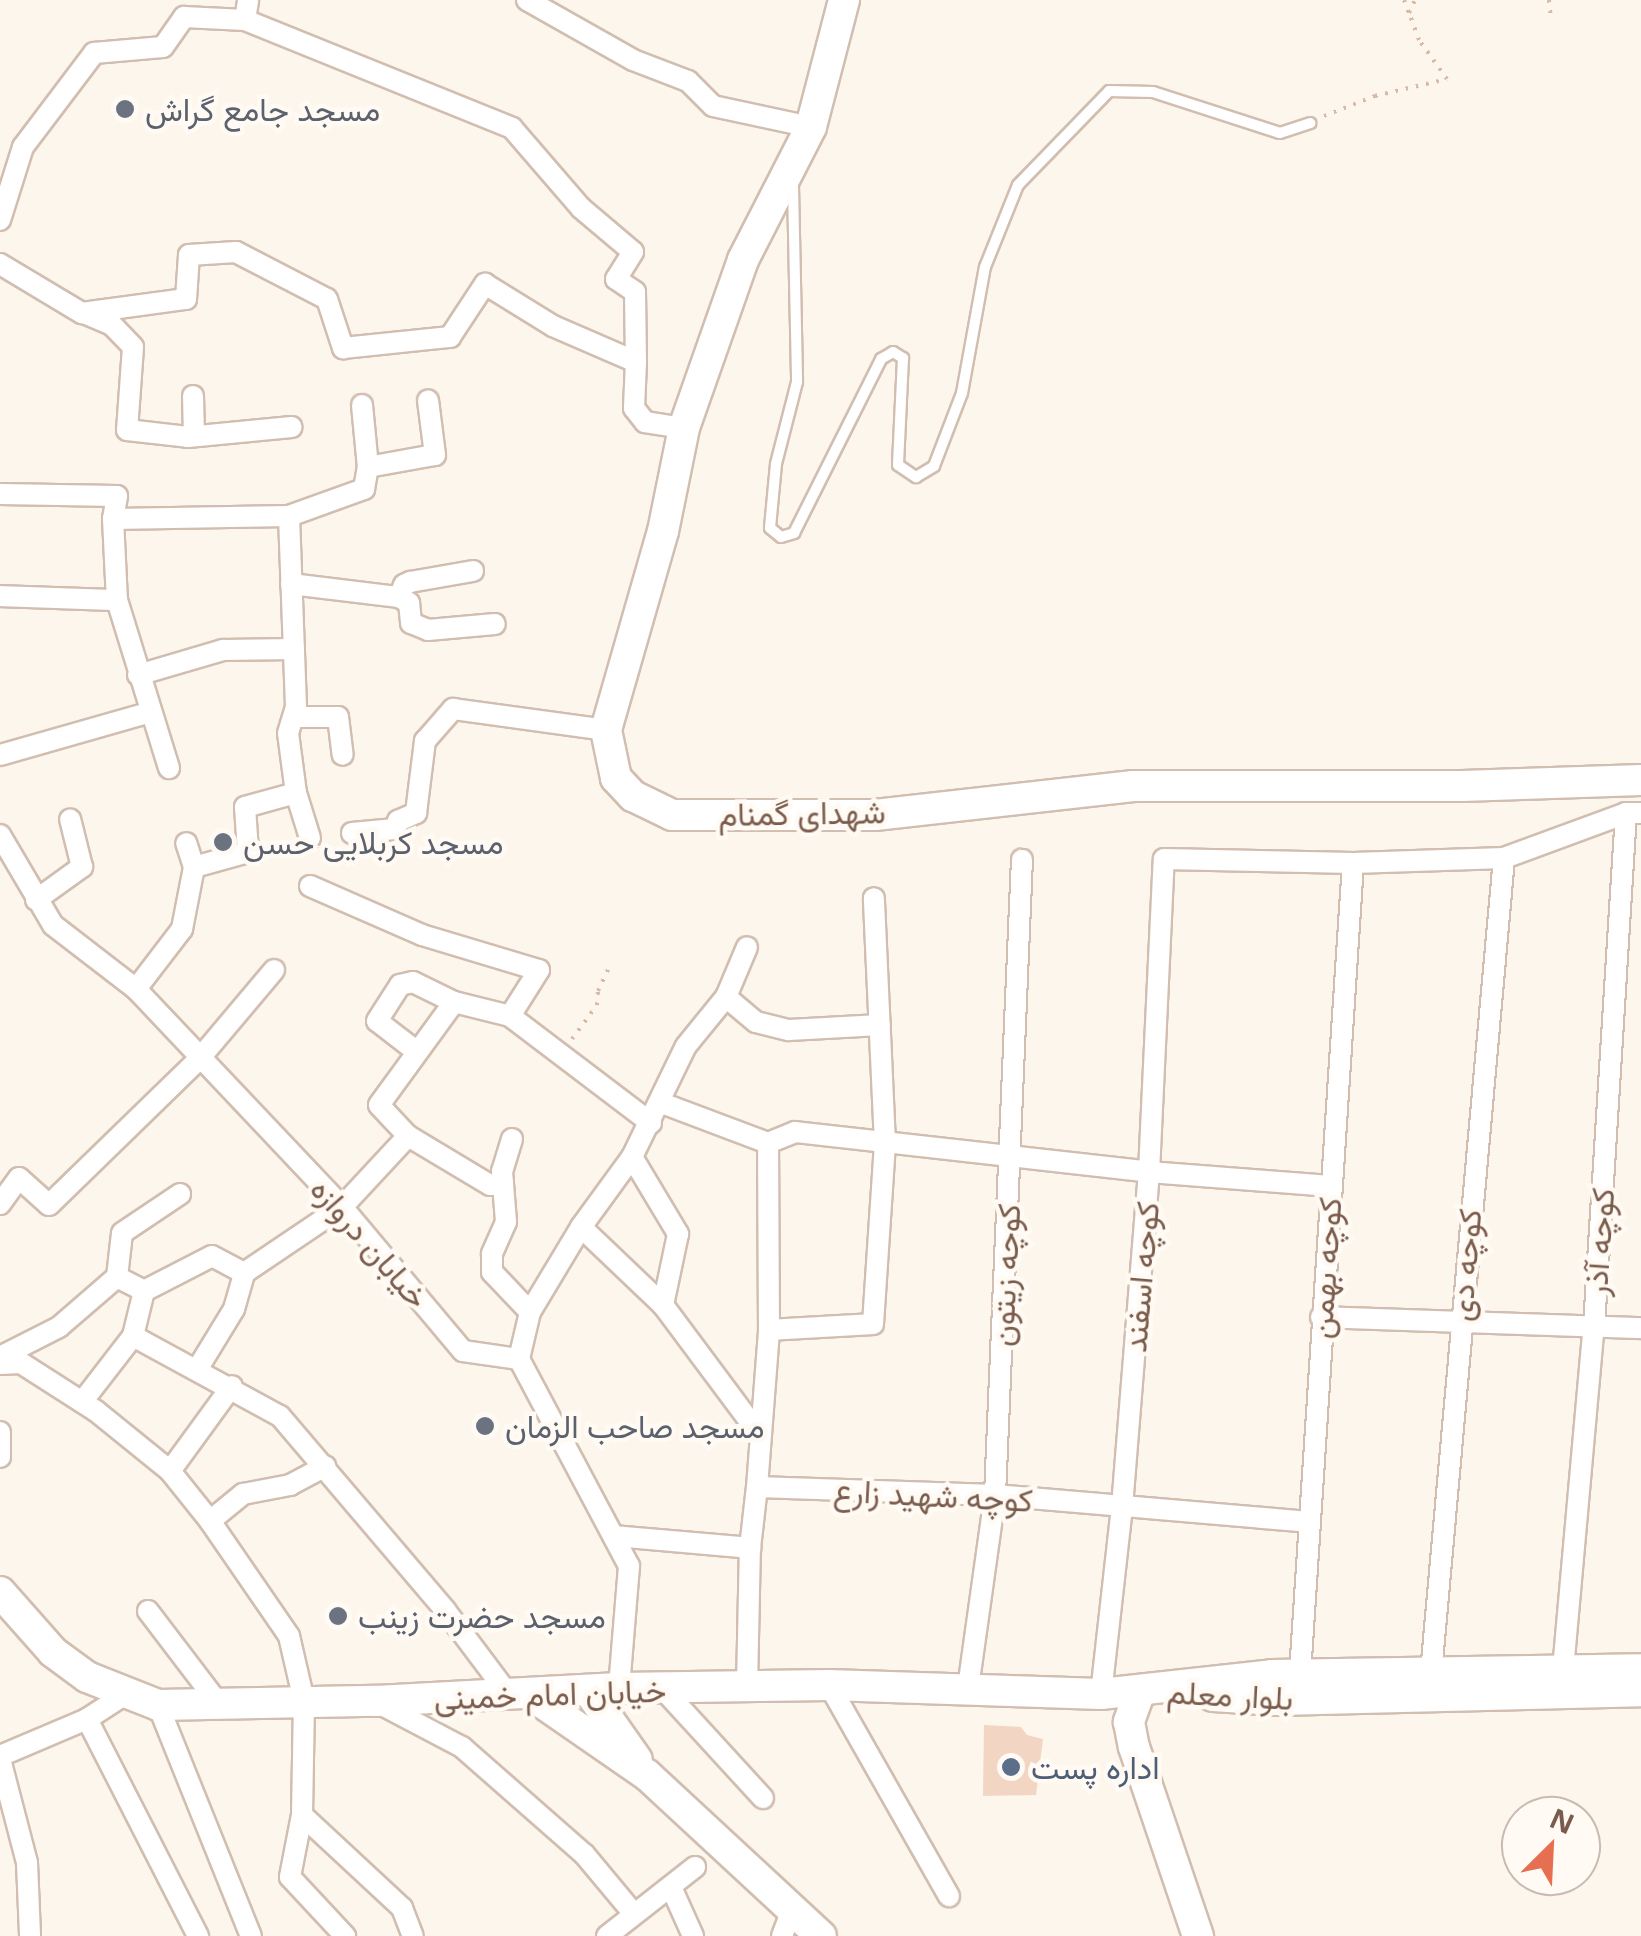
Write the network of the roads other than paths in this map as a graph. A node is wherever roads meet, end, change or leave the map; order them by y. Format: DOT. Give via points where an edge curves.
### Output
graph roads {
  1 [pos="527,0"];
  2 [pos="844,0"];
  3 [pos="246,10"];
  4 [pos="1310,123"];
  5 [pos="811,128"];
  6 [pos="792,170"];
  7 [pos="0,220"];
  8 [pos="0,264"];
  9 [pos="82,313"];
  10 [pos="636,362"];
  11 [pos="193,396"];
  12 [pos="428,400"];
  13 [pos="362,406"];
  14 [pos="292,428"];
  15 [pos="684,428"];
  16 [pos="194,436"];
  17 [pos="368,467"];
  18 [pos="0,494"];
  19 [pos="289,516"];
  20 [pos="113,519"];
  21 [pos="473,572"];
  22 [pos="292,584"];
  23 [pos="0,596"];
  24 [pos="399,596"];
  25 [pos="117,600"];
  26 [pos="495,624"];
  27 [pos="294,649"];
  28 [pos="138,675"];
  29 [pos="151,712"];
  30 [pos="296,717"];
  31 [pos="606,730"];
  32 [pos="343,754"];
  33 [pos="0,755"];
  34 [pos="169,768"];
  35 [pos="1641,780"];
  36 [pos="296,794"];
  37 [pos="1634,813"];
  38 [pos="70,820"];
  39 [pos="352,833"];
  40 [pos="0,834"];
  41 [pos="310,838"];
  42 [pos="186,842"];
  43 [pos="1504,858"];
  44 [pos="1022,860"];
  45 [pos="1353,863"];
  46 [pos="194,867"];
  47 [pos="310,886"];
  48 [pos="874,898"];
  49 [pos="36,900"];
  50 [pos="747,947"];
  51 [pos="274,970"];
  52 [pos="136,989"];
  53 [pos="726,997"];
  54 [pos="454,1002"];
  55 [pos="510,1016"];
  56 [pos="880,1025"];
  57 [pos="416,1052"];
  58 [pos="200,1058"];
  59 [pos="659,1102"];
  60 [pos="650,1122"];
  61 [pos="408,1136"];
  62 [pos="512,1139"];
  63 [pos="768,1143"];
  64 [pos="884,1144"];
  65 [pos="1010,1154"];
  66 [pos="632,1157"];
  67 [pos="1149,1172"];
  68 [pos="502,1183"];
  69 [pos="1330,1186"];
  70 [pos="3,1188"];
  71 [pos="180,1194"];
  72 [pos="342,1207"];
  73 [pos="581,1227"];
  74 [pos="244,1273"];
  75 [pos="117,1276"];
  76 [pos="144,1292"];
  77 [pos="663,1305"];
  78 [pos="530,1312"];
  79 [pos="1321,1317"];
  80 [pos="1460,1321"];
  81 [pos="1594,1326"];
  82 [pos="1641,1328"];
  83 [pos="769,1330"];
  84 [pos="133,1336"];
  85 [pos="519,1359"];
  86 [pos="0,1361"];
  87 [pos="198,1368"];
  88 [pos="232,1386"];
  89 [pos="82,1402"];
  90 [pos="0,1432"];
  91 [pos="760,1434"];
  92 [pos="0,1456"];
  93 [pos="325,1466"];
  94 [pos="170,1471"];
  95 [pos="758,1487"];
  96 [pos="995,1495"];
  97 [pos="1122,1508"];
  98 [pos="210,1521"];
  99 [pos="1308,1522"];
  100 [pos="614,1536"];
  101 [pos="750,1548"];
  102 [pos="6,1609"];
  103 [pos="148,1611"];
  104 [pos="1641,1669"];
  105 [pos="1563,1670"];
  106 [pos="1431,1673"];
  107 [pos="1300,1674"];
  108 [pos="828,1686"];
  109 [pos="746,1687"];
  110 [pos="619,1688"];
  111 [pos="968,1688"];
  112 [pos="663,1689"];
  113 [pos="588,1690"];
  114 [pos="1140,1691"];
  115 [pos="1641,1692"];
  116 [pos="518,1694"];
  117 [pos="1101,1694"];
  118 [pos="124,1695"];
  119 [pos="304,1701"];
  120 [pos="376,1702"];
  121 [pos="218,1704"];
  122 [pos="158,1705"];
  123 [pos="86,1719"];
  124 [pos="0,1757"];
  125 [pos="647,1775"];
  126 [pos="763,1798"];
  127 [pos="302,1815"];
  128 [pos="695,1868"];
  129 [pos="671,1888"];
  130 [pos="949,1896"];
  131 [pos="634,1914"];
  132 [pos="787,1923"];
  133 [pos="30,1936"];
  134 [pos="198,1936"];
  135 [pos="251,1936"];
  136 [pos="345,1936"];
  137 [pos="413,1936"];
  138 [pos="607,1936"];
  139 [pos="693,1936"];
  140 [pos="821,1936"];
  141 [pos="1198,1936"];
  1 -- 5 [label="street" via="633,60 688,81 712,106"];
  2 -- 5 [label="street, شهدای گمنام"];
  3 -- 7 [label="street" via="184,17 163,46 94,53 24,147"];
  3 -- 10 [label="street" via="512,128 581,208 633,252 616,279 635,292"];
  4 -- 6 [label="lane" via="1280,134 1153,92 1109,91 1018,185 986,267 962,393 934,466 916,477 898,465 903,358 893,352 881,358 794,534 781,537 770,528 776,464 797,382"];
  5 -- 6 [label="street, شهدای گمنام"];
  6 -- 15 [label="street, شهدای گمنام" via="744,260"];
  8 -- 9 [label="street"];
  9 -- 10 [label="street" via="186,299 189,255 236,252 328,299 342,348 450,337 485,284 553,326"];
  9 -- 16 [label="street" via="112,325 133,347 127,430"];
  10 -- 15 [label="street" via="634,408 645,422"];
  11 -- 16 [label="street"];
  12 -- 17 [label="street" via="435,455"];
  13 -- 17 [label="street"];
  14 -- 16 [label="street"];
  15 -- 31 [label="street, شهدای گمنام" via="663,531"];
  17 -- 19 [label="street" via="364,489"];
  18 -- 20 [label="street" via="116,496"];
  19 -- 20 [label="street"];
  19 -- 22 [label="street"];
  20 -- 25 [label="street"];
  21 -- 24 [label="street" via="410,582"];
  22 -- 24 [label="street"];
  22 -- 27 [label="street"];
  23 -- 25 [label="street"];
  24 -- 26 [label="street" via="409,602 418,628"];
  25 -- 28 [label="street"];
  27 -- 28 [label="street" via="222,650"];
  27 -- 30 [label="street"];
  28 -- 29 [label="street"];
  29 -- 33 [label="street"];
  29 -- 34 [label="street"];
  30 -- 32 [label="street" via="338,718"];
  30 -- 36 [label="street" via="288,733"];
  31 -- 35 [label="street, شهدای گمنام" via="616,778 633,796 672,815 875,815 1133,786"];
  31 -- 39 [label="street" via="454,709 425,742 416,812 395,829"];
  36 -- 41 [label="street"];
  36 -- 46 [label="street" via="245,807 248,852"];
  37 -- 43 [label="street"];
  37 -- 81 [label="street, کوچه آذر"];
  38 -- 49 [label="street" via="82,866"];
  40 -- 49 [label="street, خیابان دروازه"];
  42 -- 46 [label="street"];
  43 -- 45 [label="street"];
  43 -- 80 [label="street, کوچه دی"];
  44 -- 65 [label="street, کوچه زیتون"];
  45 -- 67 [label="street, کوچه اسفند" via="1164,858"];
  45 -- 69 [label="street, کوچه بهمن"];
  46 -- 52 [label="street" via="180,936"];
  47 -- 55 [label="street" via="422,935 539,970"];
  48 -- 56 [label="street"];
  49 -- 52 [label="street, خیابان دروازه" via="54,925"];
  50 -- 53 [label="street"];
  51 -- 58 [label="street"];
  52 -- 58 [label="street, خیابان دروازه"];
  53 -- 56 [label="street" via="756,1022 790,1030"];
  53 -- 59 [label="street" via="686,1046"];
  54 -- 55 [label="street"];
  54 -- 57 [label="street"];
  54 -- 57 [label="street" via="413,982 400,986 377,1021"];
  55 -- 60 [label="street"];
  56 -- 64 [label="street"];
  57 -- 61 [label="street" via="379,1106"];
  58 -- 70 [label="street" via="49,1205 19,1178"];
  58 -- 72 [label="street, خیابان دروازه"];
  59 -- 60 [label="street"];
  59 -- 63 [label="street"];
  60 -- 66 [label="street"];
  61 -- 68 [label="street" via="490,1185"];
  61 -- 72 [label="street"];
  62 -- 68 [label="street"];
  63 -- 64 [label="street" via="794,1132"];
  63 -- 83 [label="street"];
  64 -- 65 [label="street"];
  64 -- 83 [label="street" via="872,1324"];
  65 -- 67 [label="street"];
  65 -- 96 [label="street, کوچه زیتون"];
  66 -- 73 [label="street"];
  66 -- 77 [label="street" via="678,1234"];
  67 -- 69 [label="street"];
  67 -- 97 [label="street, کوچه اسفند"];
  68 -- 78 [label="street" via="506,1222 492,1272"];
  69 -- 79 [label="street, کوچه بهمن"];
  71 -- 75 [label="street" via="122,1233"];
  72 -- 74 [label="street"];
  72 -- 85 [label="street, خیابان دروازه" via="463,1352"];
  73 -- 77 [label="street"];
  73 -- 78 [label="street"];
  74 -- 76 [label="street" via="212,1256"];
  74 -- 87 [label="street" via="234,1309"];
  75 -- 76 [label="street"];
  75 -- 86 [label="street" via="59,1327"];
  76 -- 84 [label="street"];
  77 -- 91 [label="street"];
  78 -- 85 [label="street"];
  79 -- 80 [label="street"];
  79 -- 99 [label="street, کوچه بهمن"];
  80 -- 81 [label="street"];
  80 -- 106 [label="street, کوچه دی"];
  81 -- 82 [label="street"];
  81 -- 105 [label="street, کوچه آذر"];
  83 -- 91 [label="street"];
  84 -- 87 [label="street"];
  84 -- 89 [label="street"];
  85 -- 100 [label="street"];
  86 -- 89 [label="street" via="22,1363"];
  87 -- 88 [label="street"];
  88 -- 93 [label="street" via="280,1416"];
  88 -- 94 [label="street"];
  89 -- 94 [label="street"];
  90 -- 92 [label="street"];
  91 -- 95 [label="street"];
  93 -- 98 [label="street" via="290,1485 243,1494"];
  93 -- 116 [label="street"];
  94 -- 98 [label="street"];
  95 -- 96 [label="street, کوچه شهید زارع"];
  95 -- 101 [label="street"];
  96 -- 97 [label="street, کوچه شهید زارع"];
  96 -- 111 [label="street, کوچه زیتون"];
  97 -- 99 [label="street, کوچه شهید زارع"];
  97 -- 117 [label="street, کوچه اسفند"];
  98 -- 119 [label="street" via="289,1636"];
  99 -- 107 [label="street, کوچه بهمن"];
  100 -- 101 [label="street"];
  100 -- 110 [label="street" via="629,1566"];
  101 -- 109 [label="street"];
  102 -- 118 [label="street, خیابان امام خمینی" via="87,1678"];
  103 -- 121 [label="street"];
  104 -- 105 [label="street, بلوار معلم"];
  105 -- 106 [label="street, بلوار معلم"];
  106 -- 107 [label="street, بلوار معلم"];
  107 -- 114 [label="street, بلوار معلم"];
  108 -- 109 [label="street, خیابان امام خمینی"];
  108 -- 111 [label="street, خیابان امام خمینی"];
  108 -- 130 [label="street"];
  109 -- 112 [label="street, خیابان امام خمینی"];
  110 -- 112 [label="street, خیابان امام خمینی"];
  110 -- 113 [label="street, خیابان امام خمینی"];
  111 -- 117 [label="street, خیابان امام خمینی"];
  112 -- 126 [label="street"];
  113 -- 116 [label="street, خیابان امام خمینی"];
  113 -- 125 [label="street"];
  114 -- 115 [label="street, بلوار معلم" via="1278,1700"];
  114 -- 117 [label="street, خیابان امام خمینی"];
  114 -- 141 [label="street" via="1129,1722 1134,1747"];
  116 -- 120 [label="street, خیابان امام خمینی"];
  116 -- 125 [label="street"];
  118 -- 122 [label="street, خیابان امام خمینی"];
  118 -- 123 [label="street"];
  119 -- 120 [label="street, خیابان امام خمینی"];
  119 -- 121 [label="street, خیابان امام خمینی"];
  119 -- 127 [label="street"];
  120 -- 131 [label="street" via="462,1747 584,1854"];
  121 -- 122 [label="street, خیابان امام خمینی"];
  122 -- 135 [label="street"];
  123 -- 124 [label="street"];
  123 -- 134 [label="street"];
  124 -- 133 [label="street" via="27,1863"];
  125 -- 132 [label="street"];
  127 -- 136 [label="street" via="290,1877"];
  127 -- 137 [label="street" via="402,1908"];
  128 -- 129 [label="street"];
  129 -- 131 [label="street"];
  129 -- 139 [label="street"];
  131 -- 138 [label="street"];
  132 -- 140 [label="street"];
}
